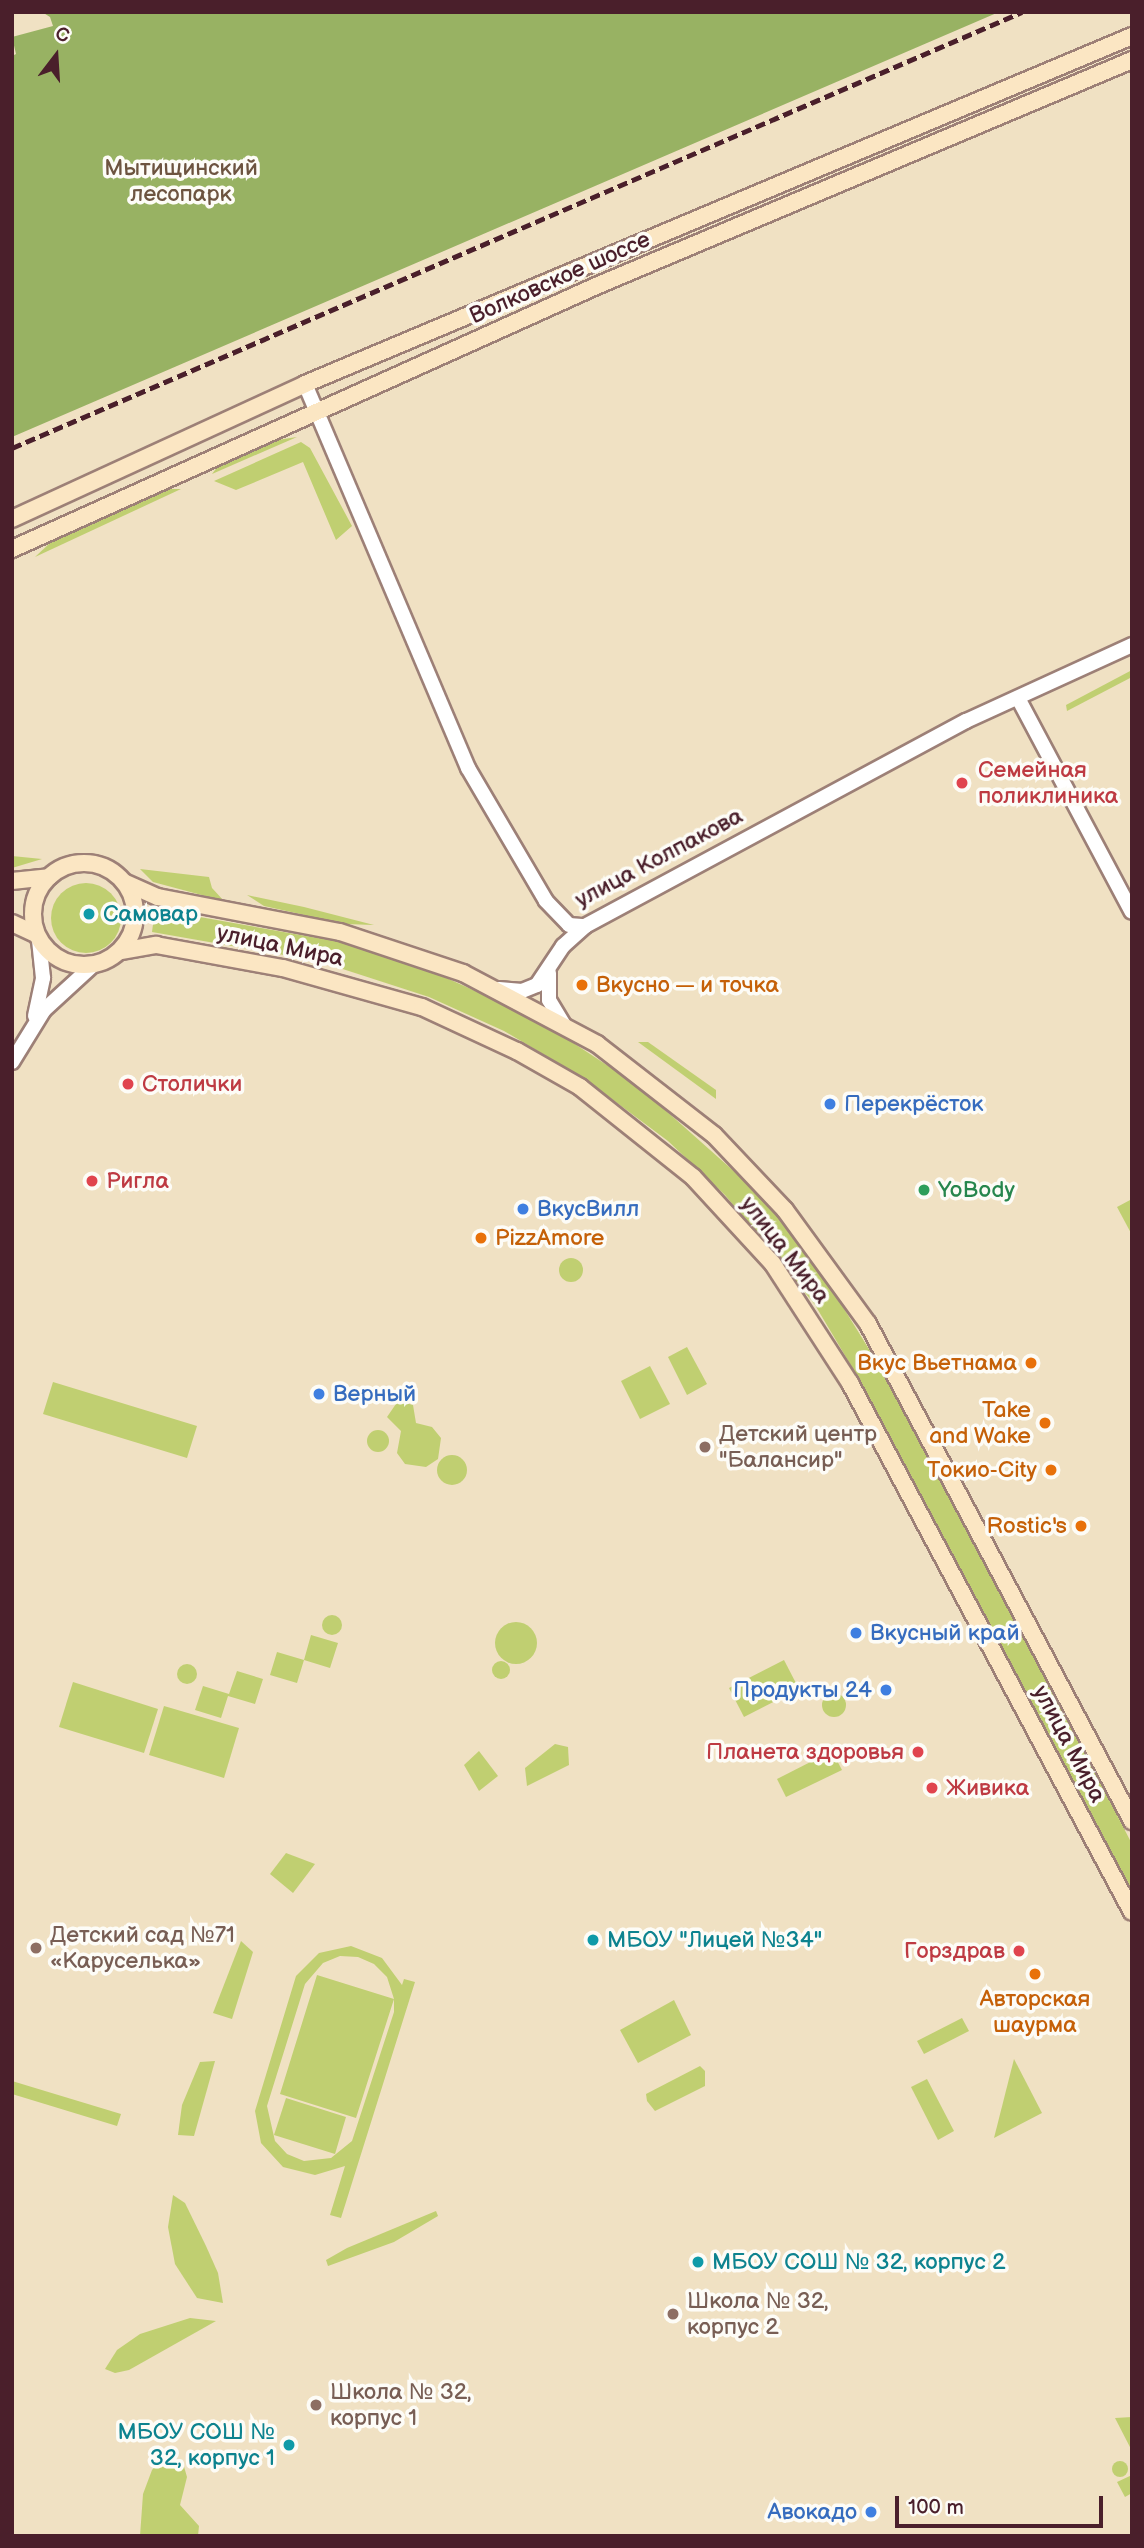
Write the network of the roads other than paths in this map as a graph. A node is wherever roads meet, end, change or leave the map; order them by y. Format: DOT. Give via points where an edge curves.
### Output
graph roads {
  1 [pos="1132,36"];
  2 [pos="1132,60"];
  3 [pos="304,384"];
  4 [pos="317,412"];
  5 [pos="12,519"];
  6 [pos="12,549"];
  7 [pos="1132,645"];
  8 [pos="1018,698"];
  9 [pos="50,877"];
  10 [pos="12,881"];
  11 [pos="126,883"];
  12 [pos="1132,912"];
  13 [pos="555,915"];
  14 [pos="12,923"];
  15 [pos="586,926"];
  16 [pos="37,938"];
  17 [pos="121,951"];
  18 [pos="560,951"];
  19 [pos="92,966"];
  20 [pos="549,973"];
  21 [pos="499,989"];
  22 [pos="33,1024"];
  23 [pos="564,1025"];
  24 [pos="12,1062"];
  25 [pos="1132,1821"];
  26 [pos="1132,1912"];
  1 -- 3 [label="main road, Волковское шоссе"];
  2 -- 4 [label="main road, Волковское шоссе" via="596,286"];
  3 -- 4 [label="street, улица Колпакова"];
  3 -- 5 [label="main road, Волковское шоссе"];
  4 -- 6 [label="main road, Волковское шоссе"];
  4 -- 13 [label="street, улица Колпакова" via="468,768"];
  7 -- 8 [label="street, улица Колпакова"];
  8 -- 12 [label="street"];
  8 -- 15 [label="street, улица Колпакова" via="831,792"];
  9 -- 10 [label="main road"];
  9 -- 11 [label="main road" via="69,864 90,863 116,872"];
  9 -- 16 [label="main road" via="35,904"];
  11 -- 17 [label="main road" via="134,915"];
  11 -- 21 [label="main road, улица Мира" via="158,897 362,938"];
  13 -- 15 [label="street, улица Колпакова" via="569,925"];
  13 -- 18 [label="street"];
  14 -- 16 [label="main road"];
  15 -- 18 [label="street"];
  16 -- 19 [label="main road" via="59,959"];
  16 -- 22 [label="street" via="43,978"];
  17 -- 19 [label="main road"];
  17 -- 26 [label="main road, улица Мира" via="156,945 283,968 422,1007 517,1051 580,1087 693,1177 773,1264 850,1383"];
  18 -- 20 [label="street"];
  19 -- 22 [label="street" via="56,996"];
  20 -- 21 [label="street" via="528,989"];
  20 -- 23 [label="street" via="549,1000"];
  21 -- 23 [label="main road, улица Мира"];
  22 -- 24 [label="street"];
  23 -- 25 [label="main road, улица Мира" via="635,1071 714,1135 777,1201 842,1284 868,1324"];
}
